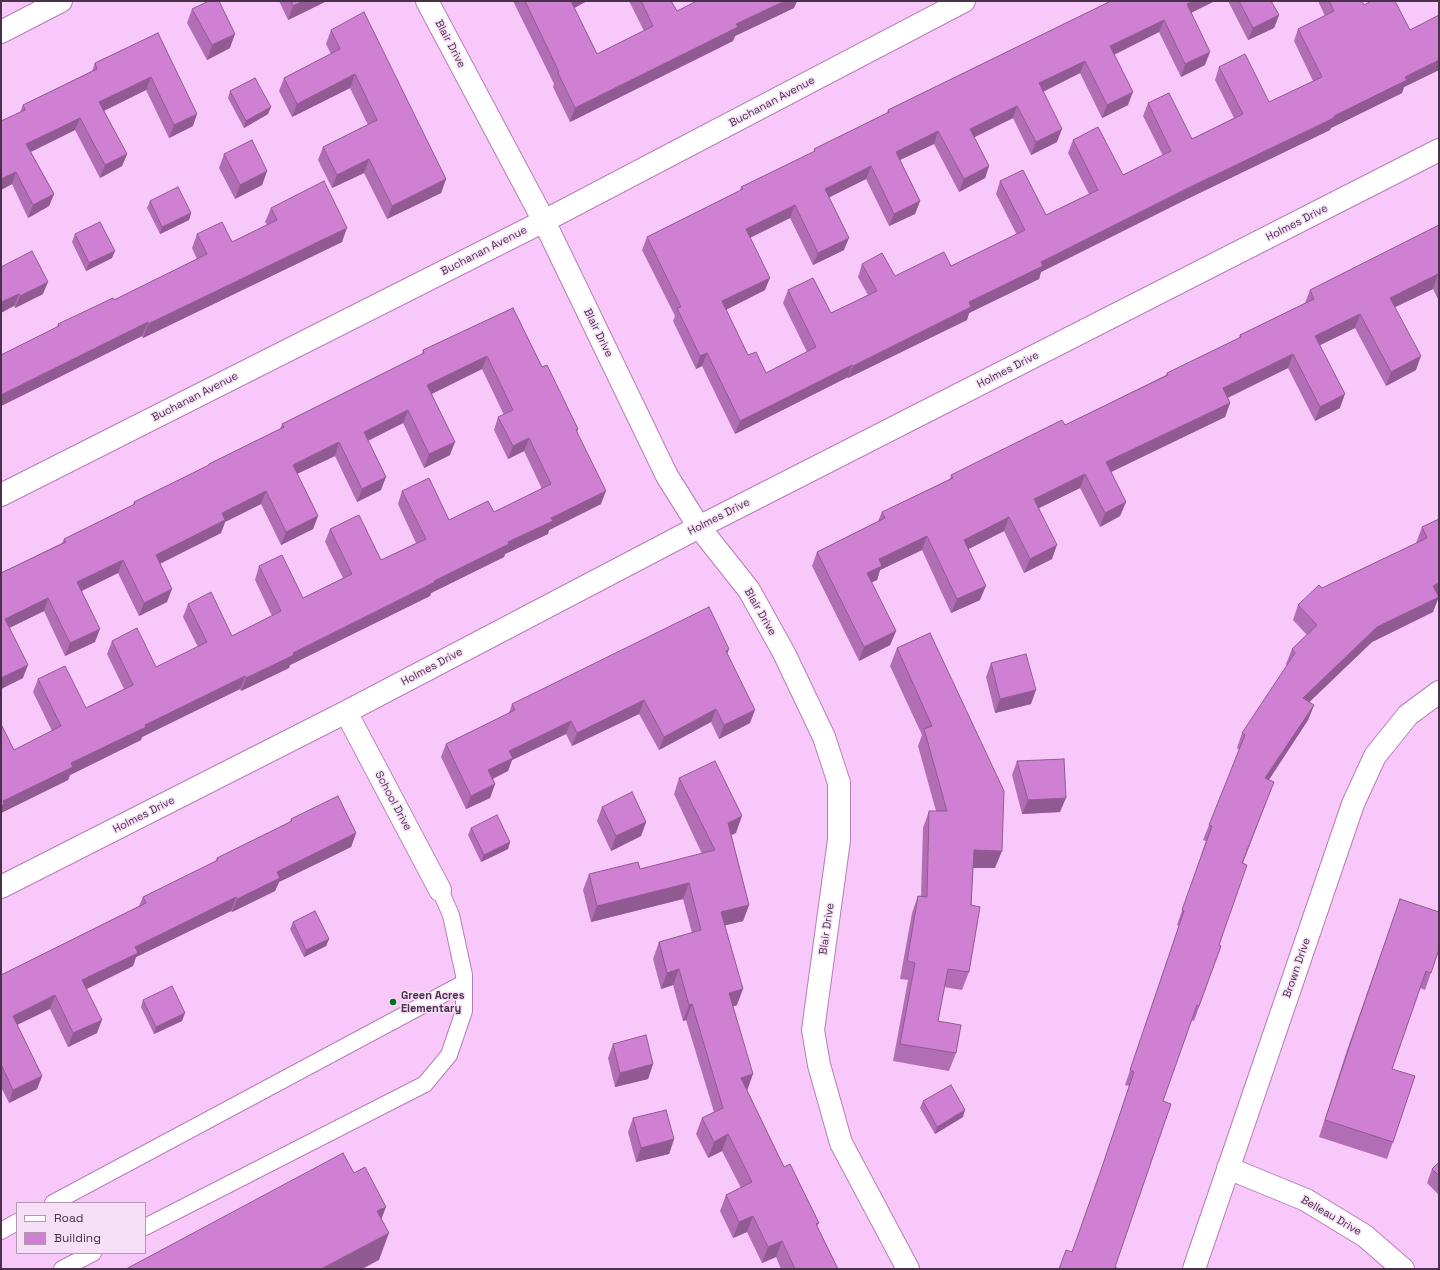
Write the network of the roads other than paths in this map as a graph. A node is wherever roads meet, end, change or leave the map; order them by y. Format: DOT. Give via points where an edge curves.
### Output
graph roads {
  1 [pos="61,1"];
  2 [pos="427,1"];
  3 [pos="964,1"];
  4 [pos="1,32"];
  5 [pos="1439,150"];
  6 [pos="544,221"];
  7 [pos="1,495"];
  8 [pos="699,527"];
  9 [pos="1439,692"];
  10 [pos="346,712"];
  11 [pos="1,887"];
  12 [pos="440,890"];
  13 [pos="464,984"];
  14 [pos="1228,1168"];
  15 [pos="55,1202"];
  16 [pos="16,1223"];
  17 [pos="146,1226"];
  18 [pos="1,1231"];
  19 [pos="91,1254"];
  20 [pos="62,1269"];
  21 [pos="908,1269"];
  22 [pos="1194,1269"];
  23 [pos="1403,1269"];
  1 -- 4 [label="street"];
  2 -- 6 [label="street, Blair Drive"];
  3 -- 6 [label="street, Buchanan Avenue"];
  5 -- 8 [label="street, Holmes Drive"];
  6 -- 7 [label="street, Buchanan Avenue"];
  6 -- 8 [label="street, Blair Drive" via="667,476"];
  8 -- 10 [label="street, Holmes Drive"];
  8 -- 21 [label="street, Blair Drive" via="749,590 784,653 824,737 838,783 839,840 813,1030 819,1065 841,1143"];
  9 -- 14 [label="street, Brown Drive" via="1408,715 1375,756 1353,804"];
  10 -- 11 [label="street, Holmes Drive"];
  10 -- 12 [label="street, School Drive"];
  12 -- 13 [label="lane" via="451,915"];
  13 -- 15 [label="lane"];
  13 -- 17 [label="lane" via="464,1011 449,1055 425,1084"];
  14 -- 22 [label="street, Brown Drive"];
  14 -- 23 [label="street, Belleau Drive" via="1306,1200 1365,1236"];
  16 -- 18 [label="lane"];
  19 -- 20 [label="lane"];
}
